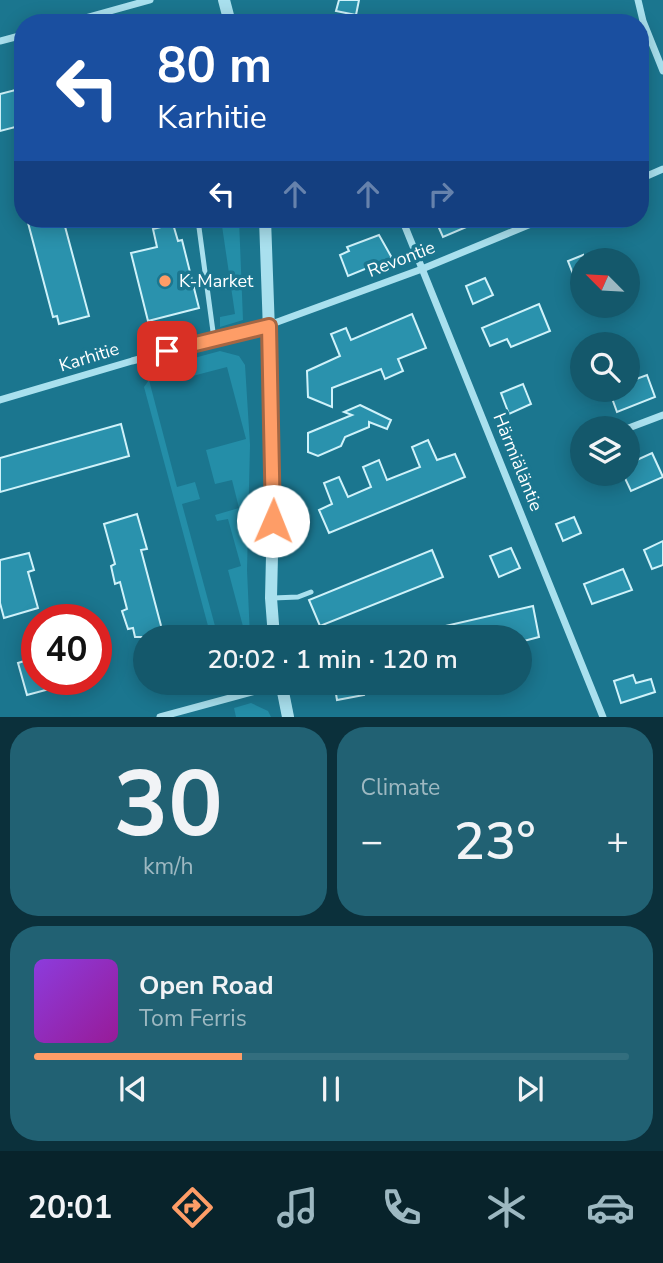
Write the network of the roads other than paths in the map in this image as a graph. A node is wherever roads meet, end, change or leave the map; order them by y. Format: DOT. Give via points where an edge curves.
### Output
graph roads {
  1 [pos="150,0"];
  2 [pos="99,14"];
  3 [pos="649,35"];
  4 [pos="663,71"];
  5 [pos="199,228"];
  6 [pos="265,228"];
  7 [pos="406,228"];
  8 [pos="521,228"];
  9 [pos="422,269"];
  10 [pos="269,326"];
  11 [pos="214,339"];
  12 [pos="0,400"];
  13 [pos="663,415"];
  14 [pos="640,423"];
  15 [pos="311,592"];
  16 [pos="271,598"];
  17 [pos="273,625"];
  18 [pos="238,695"];
  19 [pos="283,695"];
  20 [pos="160,717"];
  21 [pos="288,717"];
  22 [pos="603,717"];
  1 -- 2 [label="street"];
  3 -- 4 [label="street"];
  5 -- 11 [label="lane"];
  6 -- 10 [label="street"];
  7 -- 9 [label="street, Härmiäläntie"];
  8 -- 9 [label="street, Revontie"];
  9 -- 10 [label="street, Revontie"];
  9 -- 22 [label="street, Härmiäläntie"];
  10 -- 11 [label="street, Karhitie"];
  10 -- 16 [label="street" via="274,471"];
  11 -- 12 [label="street, Karhitie"];
  13 -- 14 [label="street"];
  15 -- 16 [label="lane"];
  16 -- 17 [label="street"];
  18 -- 20 [label="street"];
  19 -- 21 [label="street"];
}
